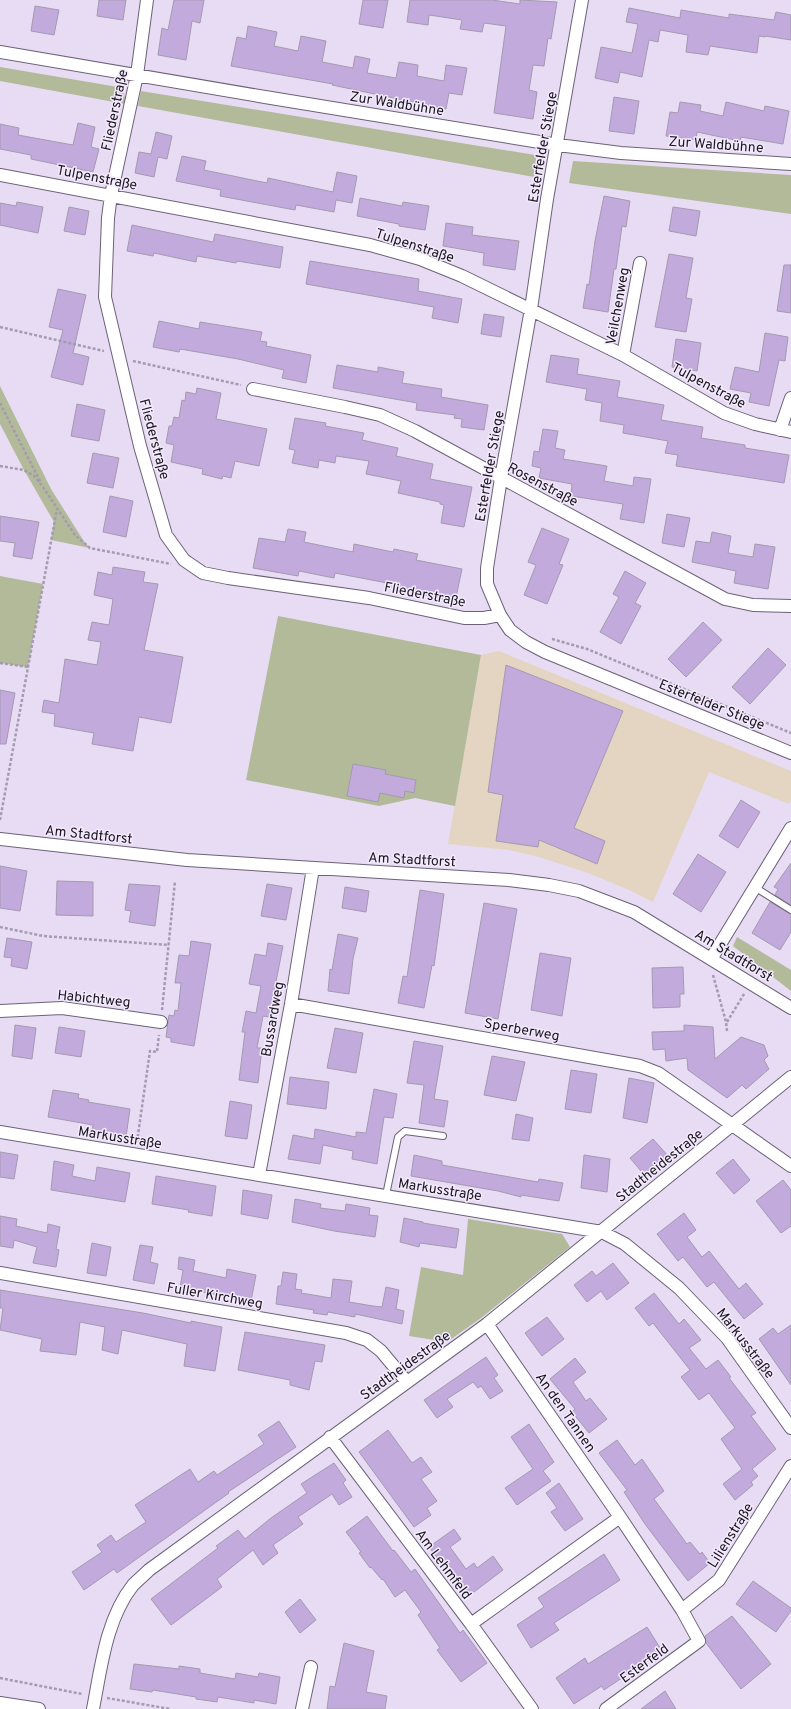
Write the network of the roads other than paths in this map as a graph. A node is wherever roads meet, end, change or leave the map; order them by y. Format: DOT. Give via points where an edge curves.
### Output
graph roads {
  1 [pos="147,0"];
  2 [pos="582,0"];
  3 [pos="0,52"];
  4 [pos="137,75"];
  5 [pos="558,144"];
  6 [pos="791,164"];
  7 [pos="0,175"];
  8 [pos="111,195"];
  9 [pos="640,263"];
  10 [pos="531,310"];
  11 [pos="623,355"];
  12 [pos="253,389"];
  13 [pos="791,398"];
  14 [pos="786,431"];
  15 [pos="501,478"];
  16 [pos="791,606"];
  17 [pos="500,615"];
  18 [pos="791,753"];
  19 [pos="791,828"];
  20 [pos="0,839"];
  21 [pos="313,868"];
  22 [pos="756,888"];
  23 [pos="791,910"];
  24 [pos="711,959"];
  25 [pos="291,1004"];
  26 [pos="791,1008"];
  27 [pos="0,1011"];
  28 [pos="161,1022"];
  29 [pos="791,1077"];
  30 [pos="732,1124"];
  31 [pos="0,1132"];
  32 [pos="443,1136"];
  33 [pos="791,1166"];
  34 [pos="259,1175"];
  35 [pos="386,1195"];
  36 [pos="602,1232"];
  37 [pos="0,1273"];
  38 [pos="487,1324"];
  39 [pos="407,1382"];
  40 [pos="791,1428"];
  41 [pos="330,1437"];
  42 [pos="791,1466"];
  43 [pos="620,1517"];
  44 [pos="682,1610"];
  45 [pos="471,1624"];
  46 [pos="699,1641"];
  47 [pos="311,1667"];
  48 [pos="0,1703"];
  49 [pos="39,1709"];
  50 [pos="93,1709"];
  51 [pos="302,1709"];
  52 [pos="532,1709"];
  53 [pos="606,1709"];
  1 -- 4 [label="street, Fliederstraße"];
  2 -- 5 [label="street, Esterfelder Stiege"];
  3 -- 4 [label="street, Zur Waldbühne"];
  4 -- 5 [label="street, Zur Waldbühne"];
  4 -- 8 [label="street, Fliederstraße"];
  5 -- 6 [label="street, Zur Waldbühne" via="621,153"];
  5 -- 10 [label="street, Esterfelder Stiege" via="547,198"];
  7 -- 8 [label="street, Tulpenstraße"];
  8 -- 10 [label="street, Tulpenstraße" via="370,246 420,259 462,276"];
  8 -- 17 [label="street, Fliederstraße" via="105,297 140,446 166,535 184,560 203,572 228,578 369,598 464,618"];
  9 -- 11 [label="street, Veilchenweg"];
  10 -- 11 [label="street, Tulpenstraße"];
  10 -- 15 [label="street, Esterfelder Stiege"];
  11 -- 14 [label="street, Tulpenstraße" via="724,412 755,424"];
  12 -- 15 [label="street, Rosenstraße" via="380,416 415,430"];
  13 -- 14 [label="street"];
  15 -- 16 [label="street, Rosenstraße" via="725,599 753,605"];
  15 -- 17 [label="street, Esterfelder Stiege" via="487,568 488,584"];
  17 -- 18 [label="street, Esterfelder Stiege" via="510,630 545,652"];
  19 -- 22 [label="street"];
  20 -- 21 [label="street, Am Stadtforst" via="187,860"];
  21 -- 24 [label="street, Am Stadtforst" via="508,880 579,891 634,912"];
  21 -- 25 [label="street, Bussardweg"];
  22 -- 23 [label="lane"];
  22 -- 24 [label="street"];
  24 -- 26 [label="street, Am Stadtforst"];
  25 -- 30 [label="street, Sperberweg" via="640,1066 658,1073"];
  25 -- 34 [label="street, Bussardweg"];
  27 -- 28 [label="street, Habichtweg" via="62,1008"];
  29 -- 30 [label="street, Stadtheidestraße"];
  30 -- 33 [label="street, Sperberweg"];
  30 -- 36 [label="street, Stadtheidestraße"];
  31 -- 34 [label="street, Markusstraße"];
  32 -- 35 [label="lane" via="405,1131 398,1136"];
  34 -- 35 [label="street, Markusstraße"];
  35 -- 36 [label="street, Markusstraße"];
  36 -- 38 [label="street, Stadtheidestraße"];
  36 -- 40 [label="street, Markusstraße" via="625,1244 684,1294 727,1338"];
  37 -- 39 [label="street, Fuller Kirchweg" via="346,1333 366,1340 381,1351"];
  38 -- 39 [label="street, Stadtheidestraße"];
  38 -- 43 [label="street, An den Tannen"];
  39 -- 41 [label="street, Stadtheidestraße"];
  41 -- 45 [label="street, Am Lehmfeld"];
  41 -- 50 [label="street, Stadtheidestraße" via="162,1559 134,1585 117,1613 108,1639"];
  42 -- 44 [label="street, Lilienstraße" via="719,1580"];
  43 -- 44 [label="street, An den Tannen"];
  43 -- 45 [label="street"];
  44 -- 46 [label="street, An den Tannen"];
  45 -- 52 [label="street, Am Lehmfeld"];
  46 -- 53 [label="street, Esterfeld"];
  47 -- 51 [label="street"];
  48 -- 49 [label="street"];
}
